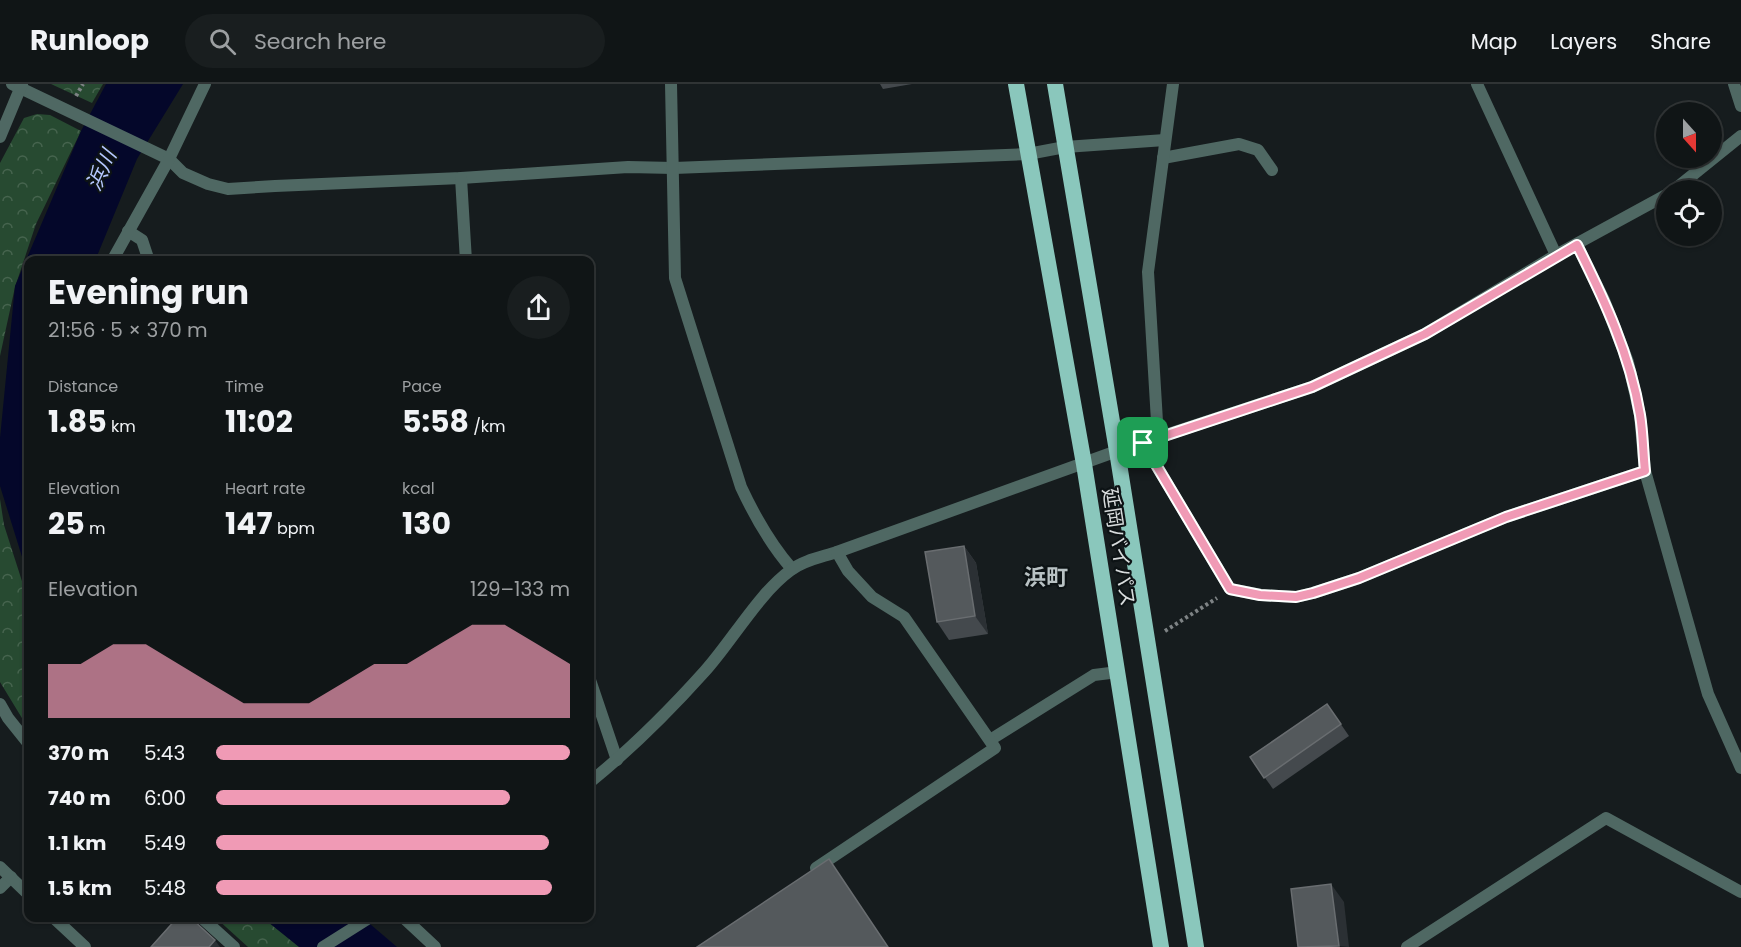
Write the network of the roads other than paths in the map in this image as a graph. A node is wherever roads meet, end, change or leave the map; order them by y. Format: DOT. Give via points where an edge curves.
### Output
graph roads {
  1 [pos="205,84"];
  2 [pos="671,84"];
  3 [pos="1016,84"];
  4 [pos="1055,84"];
  5 [pos="1173,84"];
  6 [pos="1477,84"];
  7 [pos="1734,84"];
  8 [pos="18,85"];
  9 [pos="1741,106"];
  10 [pos="1741,136"];
  11 [pos="0,137"];
  12 [pos="1165,140"];
  13 [pos="1065,147"];
  14 [pos="1028,154"];
  15 [pos="1164,158"];
  16 [pos="170,159"];
  17 [pos="674,168"];
  18 [pos="1272,170"];
  19 [pos="460,178"];
  20 [pos="1686,180"];
  21 [pos="1656,201"];
  22 [pos="128,231"];
  23 [pos="1577,245"];
  24 [pos="1556,255"];
  25 [pos="115,256"];
  26 [pos="147,256"];
  27 [pos="466,256"];
  28 [pos="1158,438"];
  29 [pos="1143,443"];
  30 [pos="1117,451"];
  31 [pos="1084,464"];
  32 [pos="1645,471"];
  33 [pos="837,552"];
  34 [pos="792,569"];
  35 [pos="1118,672"];
  36 [pos="594,692"];
  37 [pos="0,704"];
  38 [pos="24,737"];
  39 [pos="990,740"];
  40 [pos="617,760"];
  41 [pos="1741,768"];
  42 [pos="594,779"];
  43 [pos="0,867"];
  44 [pos="807,874"];
  45 [pos="11,877"];
  46 [pos="0,888"];
  47 [pos="24,890"];
  48 [pos="1741,891"];
  49 [pos="58,922"];
  50 [pos="206,922"];
  51 [pos="363,922"];
  52 [pos="408,922"];
  53 [pos="85,947"];
  54 [pos="234,947"];
  55 [pos="323,947"];
  56 [pos="435,947"];
  57 [pos="1161,947"];
  58 [pos="1196,947"];
  59 [pos="1407,947"];
  1 -- 16 [label="street"];
  2 -- 17 [label="street"];
  3 -- 14 [label="highway, 延岡バイパス"];
  4 -- 13 [label="highway, 延岡バイパス"];
  5 -- 12 [label="street"];
  6 -- 24 [label="street"];
  7 -- 9 [label="street"];
  8 -- 11 [label="street"];
  8 -- 16 [label="street"];
  10 -- 20 [label="street"];
  12 -- 13 [label="street"];
  12 -- 15 [label="street"];
  13 -- 14 [label="street"];
  13 -- 30 [label="highway, 延岡バイパス"];
  14 -- 17 [label="street"];
  14 -- 31 [label="highway, 延岡バイパス"];
  15 -- 18 [label="street" via="1239,144 1258,150"];
  15 -- 28 [label="street" via="1148,272"];
  16 -- 19 [label="street" via="183,172 228,189"];
  16 -- 22 [label="street"];
  17 -- 19 [label="street" via="628,167"];
  17 -- 34 [label="street" via="675,278 741,487 774,548"];
  19 -- 27 [label="street"];
  21 -- 23 [label="street"];
  22 -- 25 [label="street"];
  22 -- 26 [label="street" via="142,240"];
  23 -- 24 [label="street"];
  23 -- 32 [label="street" via="1628,362 1640,415"];
  24 -- 28 [label="street" via="1425,334 1312,387"];
  28 -- 29 [label="street"];
  29 -- 30 [label="street"];
  29 -- 32 [label="street" via="1230,589 1260,595 1296,597 1313,593 1506,517"];
  30 -- 31 [label="street"];
  30 -- 58 [label="highway, 延岡バイパス"];
  31 -- 33 [label="street"];
  31 -- 35 [label="highway, 延岡バイパス"];
  32 -- 41 [label="street" via="1708,694"];
  33 -- 34 [label="street"];
  33 -- 39 [label="street" via="872,597 904,617"];
  34 -- 40 [label="street" via="705,671"];
  35 -- 39 [label="street" via="1094,675"];
  35 -- 57 [label="highway, 延岡バイパス"];
  36 -- 40 [label="street"];
  37 -- 38 [label="street"];
  39 -- 44 [label="street" via="995,748"];
  40 -- 42 [label="street"];
  43 -- 45 [label="street"];
  45 -- 46 [label="street"];
  45 -- 47 [label="street"];
  48 -- 59 [label="street" via="1606,818"];
  49 -- 53 [label="street"];
  50 -- 54 [label="street"];
  51 -- 55 [label="street"];
  52 -- 56 [label="street"];
}
